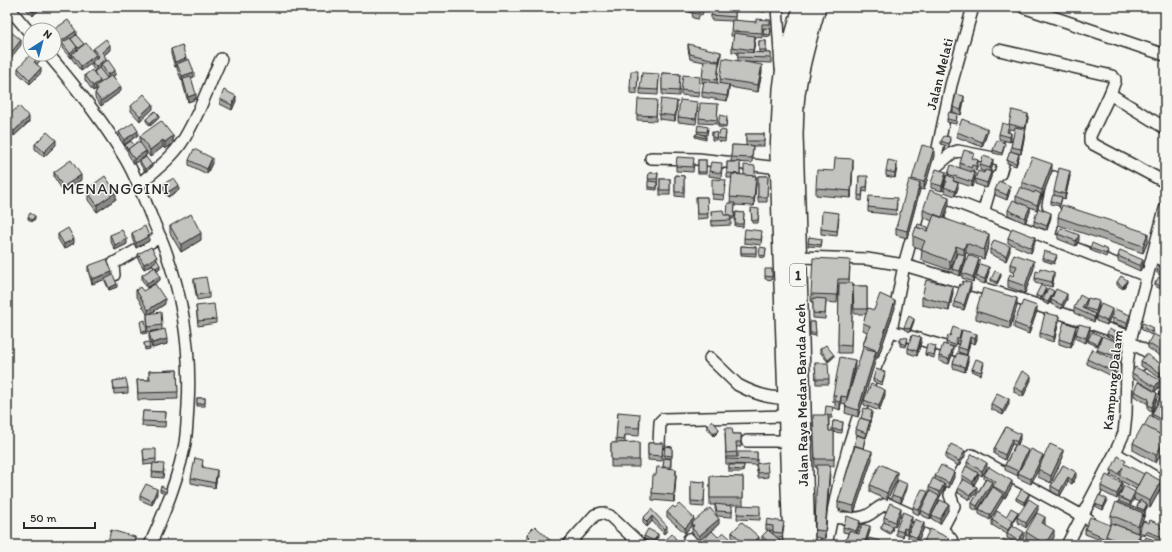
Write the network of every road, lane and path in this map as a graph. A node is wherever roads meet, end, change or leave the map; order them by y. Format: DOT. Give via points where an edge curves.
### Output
graph roads {
  1 [pos="8,7"];
  2 [pos="777,7"];
  3 [pos="802,7"];
  4 [pos="817,7"];
  5 [pos="973,7"];
  6 [pos="1023,7"];
  7 [pos="22,24"];
  8 [pos="999,50"];
  9 [pos="1165,55"];
  10 [pos="221,58"];
  11 [pos="54,62"];
  12 [pos="782,89"];
  13 [pos="1110,94"];
  14 [pos="1165,128"];
  15 [pos="1008,146"];
  16 [pos="651,158"];
  17 [pos="1004,160"];
  18 [pos="780,168"];
  19 [pos="931,172"];
  20 [pos="1054,177"];
  21 [pos="1165,182"];
  22 [pos="138,185"];
  23 [pos="925,190"];
  24 [pos="1165,209"];
  25 [pos="983,213"];
  26 [pos="160,237"];
  27 [pos="1049,238"];
  28 [pos="1153,255"];
  29 [pos="798,257"];
  30 [pos="1165,262"];
  31 [pos="904,265"];
  32 [pos="114,276"];
  33 [pos="1147,276"];
  34 [pos="892,331"];
  35 [pos="1130,339"];
  36 [pos="956,350"];
  37 [pos="710,358"];
  38 [pos="1165,362"];
  39 [pos="1127,364"];
  40 [pos="1165,385"];
  41 [pos="787,398"];
  42 [pos="787,416"];
  43 [pos="747,440"];
  44 [pos="789,441"];
  45 [pos="659,444"];
  46 [pos="1115,453"];
  47 [pos="1165,483"];
  48 [pos="830,517"];
  49 [pos="1082,517"];
  50 [pos="1096,522"];
  51 [pos="942,530"];
  52 [pos="150,545"];
  53 [pos="568,545"];
  54 [pos="641,545"];
  55 [pos="792,545"];
  56 [pos="806,545"];
  57 [pos="826,545"];
  58 [pos="954,545"];
  59 [pos="1067,545"];
  1 -- 7 [label="street"];
  2 -- 12 [label="street"];
  3 -- 12 [label="highway, Jalan Raya Medan Banda Aceh / 1" via="785,67"];
  4 -- 29 [label="highway, Jalan Raya Medan Banda Aceh / 1" via="796,88"];
  5 -- 19 [label="street, Jalan Melati" via="951,85"];
  6 -- 9 [label="street"];
  8 -- 13 [label="street" via="1112,76 1115,81"];
  10 -- 22 [label="street" via="182,142 169,158"];
  11 -- 22 [label="street" via="99,118 126,159"];
  12 -- 18 [label="highway, Jalan Raya Medan Banda Aceh / 1"];
  13 -- 14 [label="street"];
  13 -- 21 [label="street" via="1090,136 1090,142"];
  15 -- 17 [label="street"];
  16 -- 18 [label="street" via="698,159"];
  17 -- 19 [label="street" via="958,150"];
  17 -- 25 [label="street" via="1000,174 992,183"];
  18 -- 41 [label="highway, Jalan Raya Medan Banda Aceh / 1"];
  19 -- 23 [label="street, Jalan Melati"];
  20 -- 27 [label="street" via="1048,205 1055,212"];
  22 -- 26 [label="street"];
  23 -- 25 [label="street"];
  23 -- 31 [label="street, Jalan Melati"];
  24 -- 28 [label="street, Kampung Dalam"];
  25 -- 27 [label="street"];
  26 -- 32 [label="street" via="115,262"];
  26 -- 52 [label="street" via="174,278 183,317 188,347 189,386 186,437 177,478"];
  27 -- 33 [label="street"];
  28 -- 30 [label="street"];
  28 -- 33 [label="street, Kampung Dalam"];
  29 -- 31 [label="street" via="867,259"];
  29 -- 56 [label="highway, Jalan Raya Medan Banda Aceh / 1"];
  31 -- 34 [label="street, Jalan Melati"];
  31 -- 35 [label="street" via="1019,298"];
  33 -- 35 [label="street, Kampung Dalam"];
  34 -- 36 [label="street"];
  34 -- 48 [label="street, Jalan Melati" via="872,375 849,445"];
  35 -- 38 [label="street"];
  35 -- 39 [label="street, Kampung Dalam"];
  37 -- 41 [label="street" via="743,388 772,398"];
  39 -- 40 [label="street"];
  39 -- 46 [label="street, Kampung Dalam" via="1124,433"];
  41 -- 42 [label="highway, Jalan Raya Medan Banda Aceh / 1"];
  42 -- 44 [label="highway, Jalan Raya Medan Banda Aceh / 1"];
  42 -- 45 [label="street" via="663,419 660,422"];
  43 -- 44 [label="street"];
  44 -- 55 [label="highway, Jalan Raya Medan Banda Aceh / 1"];
  46 -- 47 [label="street"];
  46 -- 49 [label="street, Kampung Dalam"];
  48 -- 51 [label="street" via="865,517 888,504"];
  48 -- 57 [label="street, Jalan Melati"];
  49 -- 50 [label="street"];
  49 -- 51 [label="street" via="972,455 951,491 954,506"];
  49 -- 59 [label="street, Kampung Dalam"];
  51 -- 58 [label="street"];
  53 -- 54 [label="street" via="595,515 602,513 610,516"];
}
